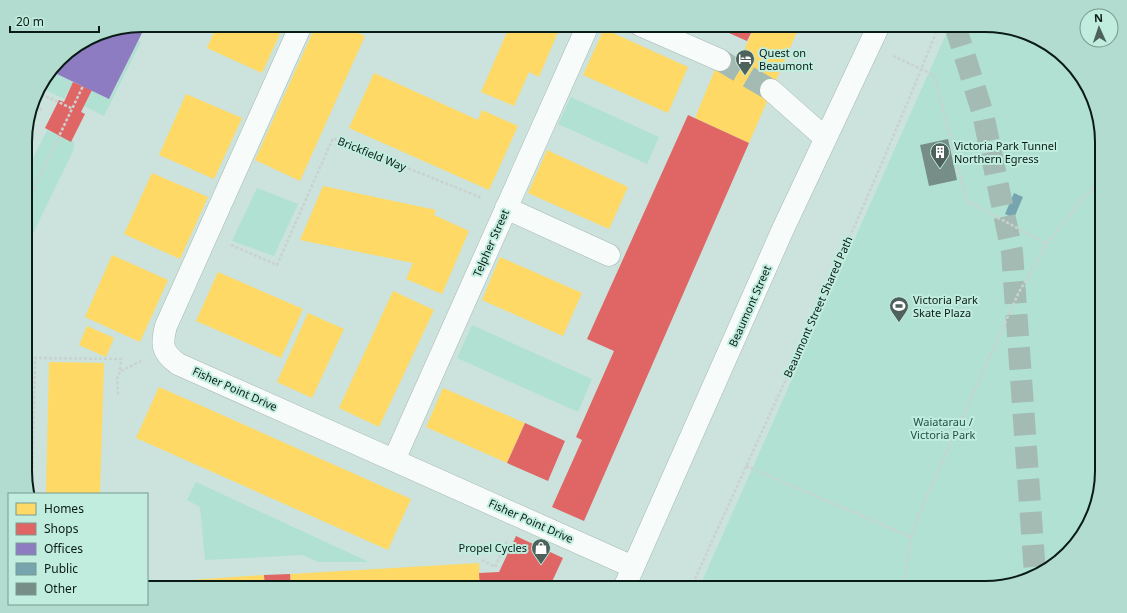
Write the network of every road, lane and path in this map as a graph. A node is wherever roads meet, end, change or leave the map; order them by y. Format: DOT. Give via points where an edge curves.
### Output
graph roads {
  1 [pos="298,32"];
  2 [pos="585,32"];
  3 [pos="656,32"];
  4 [pos="876,32"];
  5 [pos="936,32"];
  6 [pos="869,46"];
  7 [pos="720,60"];
  8 [pos="922,68"];
  9 [pos="83,86"];
  10 [pos="771,90"];
  11 [pos="42,96"];
  12 [pos="38,106"];
  13 [pos="73,109"];
  14 [pos="42,111"];
  15 [pos="825,138"];
  16 [pos="1095,185"];
  17 [pos="32,193"];
  18 [pos="506,208"];
  19 [pos="207,235"];
  20 [pos="1047,244"];
  21 [pos="609,254"];
  22 [pos="118,396"];
  23 [pos="394,460"];
  24 [pos="746,466"];
  25 [pos="32,477"];
  26 [pos="520,516"];
  27 [pos="911,536"];
  28 [pos="482,560"];
  29 [pos="633,567"];
  30 [pos="627,581"];
  31 [pos="694,581"];
  32 [pos="905,581"];
  1 -- 19 [label="street, Fisher Point Drive"];
  2 -- 18 [label="street, Telpher Street"];
  3 -- 7 [label="street"];
  4 -- 6 [label="street, Beaumont Street"];
  5 -- 8 [label="path, Beaumont Street Shared Path"];
  6 -- 8 [label="path"];
  6 -- 15 [label="street, Beaumont Street"];
  8 -- 20 [label="path" via="934,74 967,201"];
  8 -- 24 [label="path, Beaumont Street Shared Path" via="843,252"];
  9 -- 13 [label="path"];
  10 -- 15 [label="street"];
  11 -- 13 [label="path"];
  12 -- 14 [label="path"];
  13 -- 17 [label="path"];
  15 -- 29 [label="street, Beaumont Street"];
  16 -- 20 [label="path"];
  18 -- 19 [label="path, Brickfield Way" via="333,138 277,264"];
  18 -- 21 [label="street"];
  18 -- 23 [label="street, Telpher Street"];
  19 -- 23 [label="street, Fisher Point Drive" via="166,326 163,348 168,356 178,364"];
  20 -- 27 [label="path" via="1019,292 939,467"];
  22 -- 25 [label="path" via="117,379 121,359 35,358"];
  23 -- 26 [label="street, Fisher Point Drive"];
  24 -- 27 [label="path"];
  24 -- 31 [label="path, Beaumont Street Shared Path"];
  26 -- 28 [label="path" via="495,567"];
  26 -- 29 [label="street, Fisher Point Drive"];
  27 -- 32 [label="path"];
  29 -- 30 [label="street, Beaumont Street"];
}
